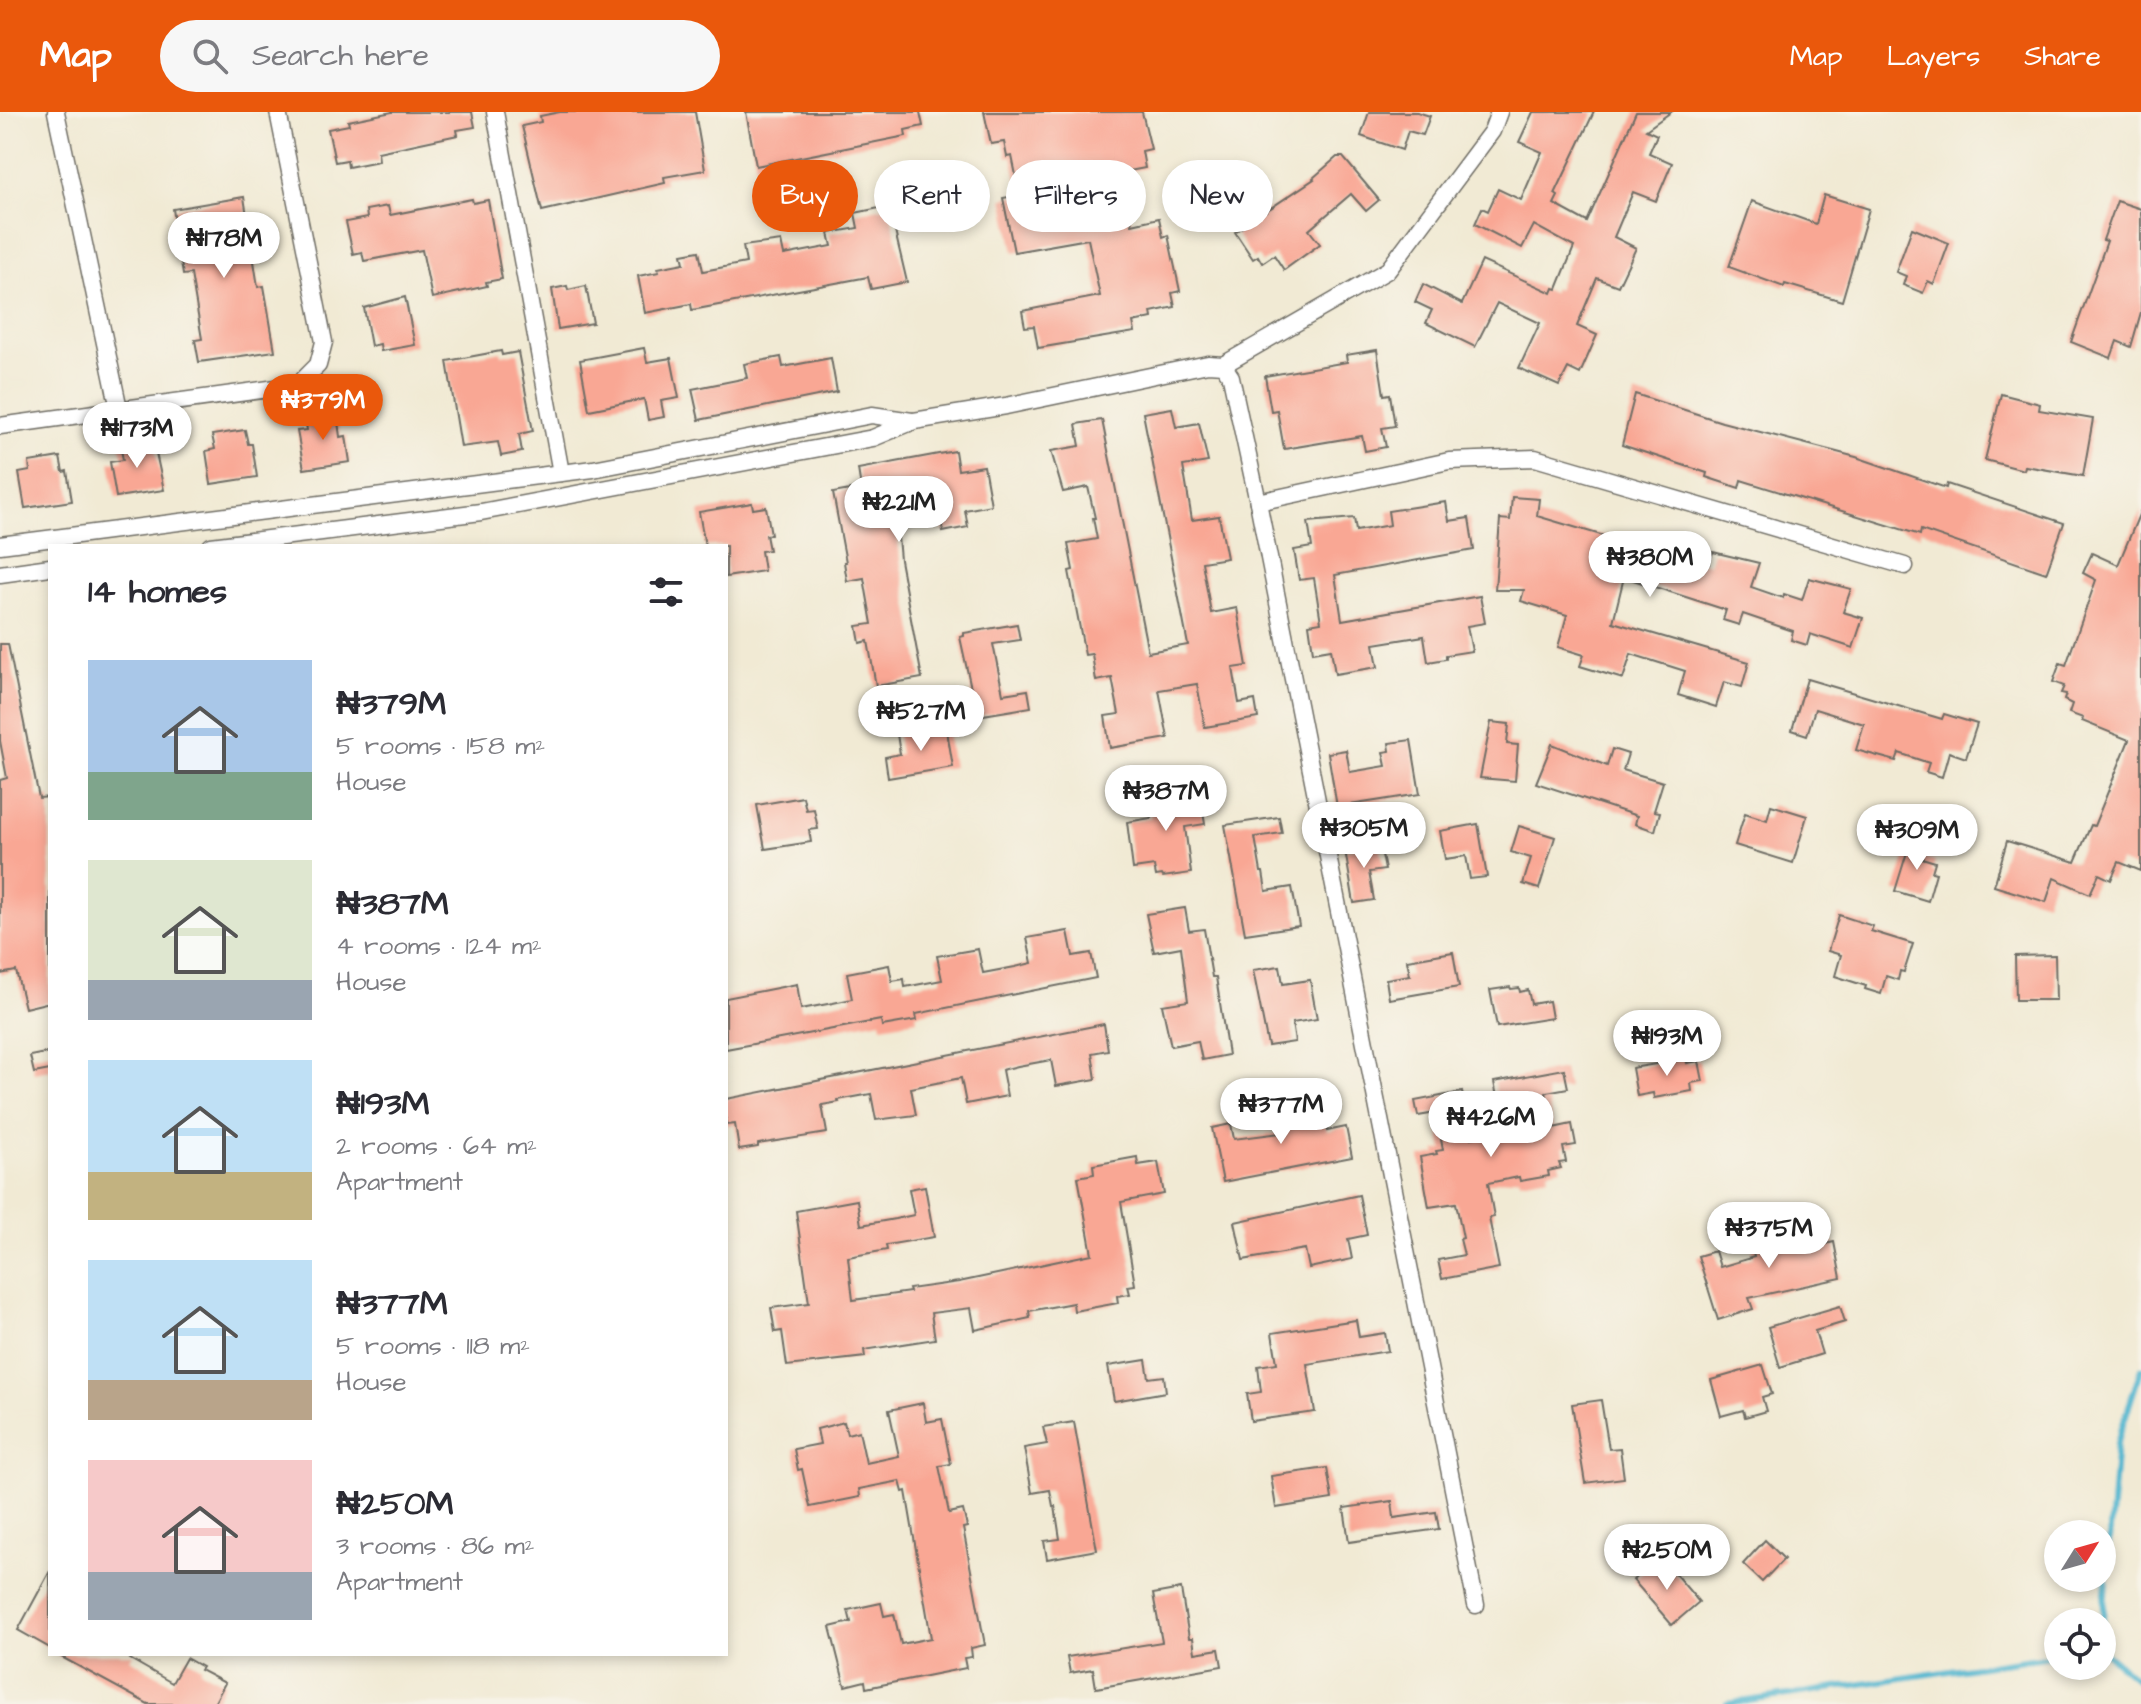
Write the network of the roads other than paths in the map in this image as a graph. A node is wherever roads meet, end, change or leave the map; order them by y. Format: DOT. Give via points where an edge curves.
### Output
graph roads {
  1 [pos="56,112"];
  2 [pos="278,112"];
  3 [pos="495,112"];
  4 [pos="1499,112"];
  5 [pos="1223,365"];
  6 [pos="119,409"];
  7 [pos="914,421"];
  8 [pos="0,426"];
  9 [pos="561,473"];
  10 [pos="1258,502"];
  11 [pos="227,544"];
  12 [pos="0,545"];
  13 [pos="1905,566"];
  14 [pos="48,567"];
  15 [pos="0,574"];
  16 [pos="1476,1605"];
  1 -- 6 [label="street"];
  2 -- 6 [label="street" via="324,342 318,365 298,385"];
  3 -- 9 [label="street"];
  4 -- 5 [label="street" via="1492,131 1388,270"];
  5 -- 7 [label="street"];
  5 -- 10 [label="street" via="1231,377"];
  6 -- 8 [label="street"];
  7 -- 9 [label="street" via="872,415"];
  7 -- 11 [label="street" via="873,438 481,512"];
  9 -- 12 [label="street"];
  10 -- 13 [label="street" via="1449,461 1535,458"];
  10 -- 16 [label="street"];
  14 -- 15 [label="street"];
}
